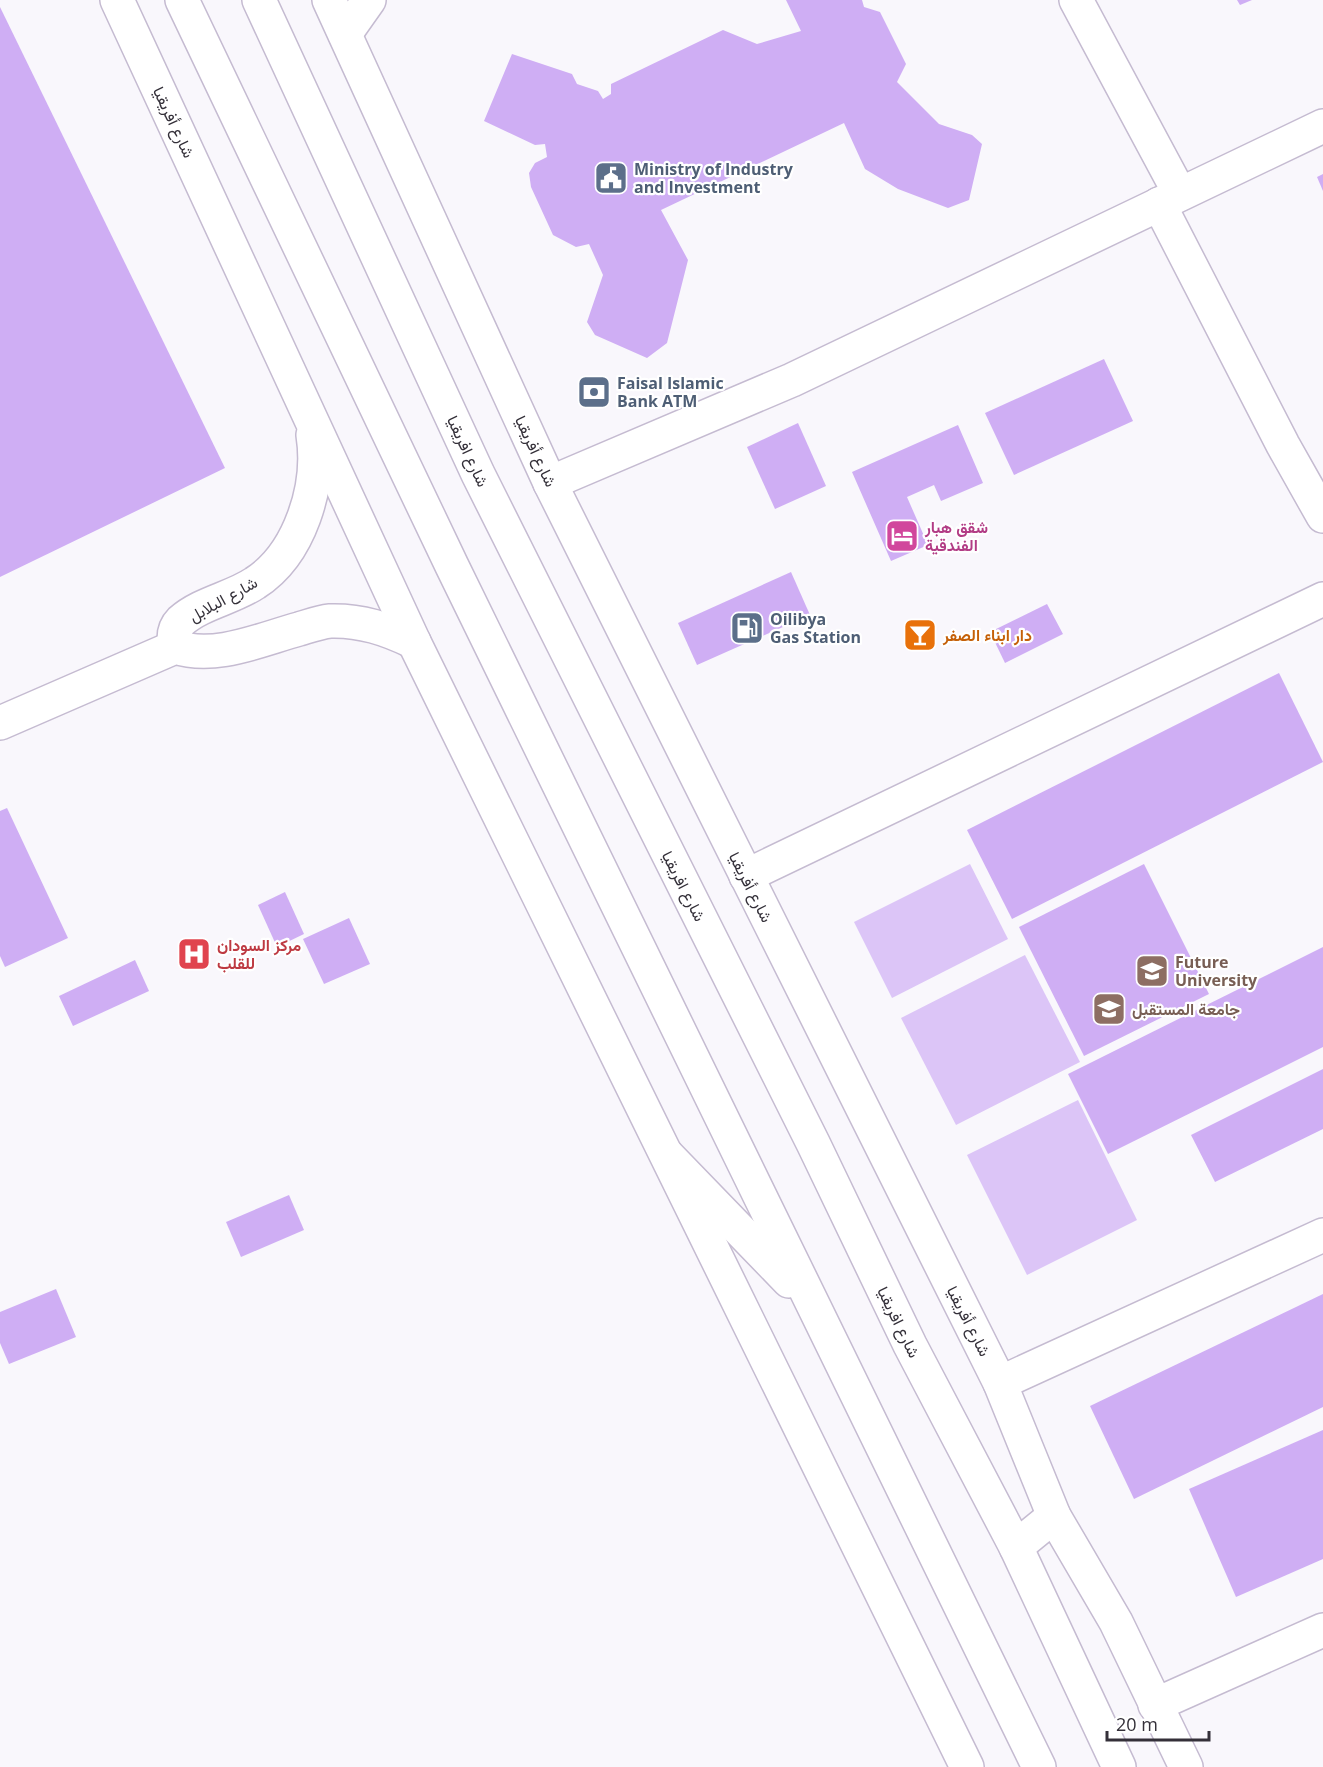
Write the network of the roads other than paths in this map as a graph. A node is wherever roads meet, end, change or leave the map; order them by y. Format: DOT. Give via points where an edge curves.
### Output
graph roads {
  1 [pos="117,0"];
  2 [pos="182,0"];
  3 [pos="259,0"];
  4 [pos="328,0"];
  5 [pos="369,0"];
  6 [pos="1076,0"];
  7 [pos="345,34"];
  8 [pos="1323,126"];
  9 [pos="1170,199"];
  10 [pos="311,418"];
  11 [pos="550,483"];
  12 [pos="1322,514"];
  13 [pos="1323,599"];
  14 [pos="414,642"];
  15 [pos="175,647"];
  16 [pos="0,723"];
  17 [pos="746,876"];
  18 [pos="668,1155"];
  19 [pos="1323,1235"];
  20 [pos="812,1303"];
  21 [pos="1000,1383"];
  22 [pos="1054,1516"];
  23 [pos="1016,1546"];
  24 [pos="1323,1630"];
  25 [pos="1155,1705"];
  26 [pos="967,1767"];
  27 [pos="1039,1767"];
  28 [pos="1119,1767"];
  29 [pos="1186,1767"];
  1 -- 10 [label="main road, شارع أفريقيا"];
  2 -- 20 [label="main road" via="457,577"];
  3 -- 23 [label="main road, شارع افريقيا" via="478,474 808,1132 910,1345"];
  4 -- 7 [label="main road, شارع أفريقيا"];
  5 -- 7 [label="main road"];
  6 -- 9 [label="main road"];
  7 -- 11 [label="main road, شارع أفريقيا"];
  8 -- 9 [label="main road"];
  9 -- 11 [label="main road" via="792,380"];
  9 -- 12 [label="main road" via="1283,445"];
  10 -- 14 [label="main road, شارع أفريقيا"];
  10 -- 15 [label="main road, شارع البلابل" via="315,465 309,500 297,533 256,583 181,622 173,637"];
  11 -- 17 [label="main road, شارع أفريقيا"];
  13 -- 17 [label="main road"];
  14 -- 15 [label="main road" via="363,623 328,621 218,651 190,652"];
  14 -- 18 [label="main road, شارع أفريقيا"];
  15 -- 16 [label="main road"];
  17 -- 21 [label="main road, شارع أفريقيا"];
  18 -- 20 [label="main road"];
  18 -- 26 [label="main road, شارع أفريقيا"];
  19 -- 21 [label="main road"];
  20 -- 27 [label="main road"];
  21 -- 22 [label="main road, شارع أفريقيا"];
  22 -- 23 [label="main road"];
  22 -- 25 [label="main road, شارع أفريقيا" via="1116,1622"];
  23 -- 28 [label="main road, شارع افريقيا"];
  24 -- 25 [label="main road"];
  25 -- 29 [label="main road, شارع أفريقيا"];
}
